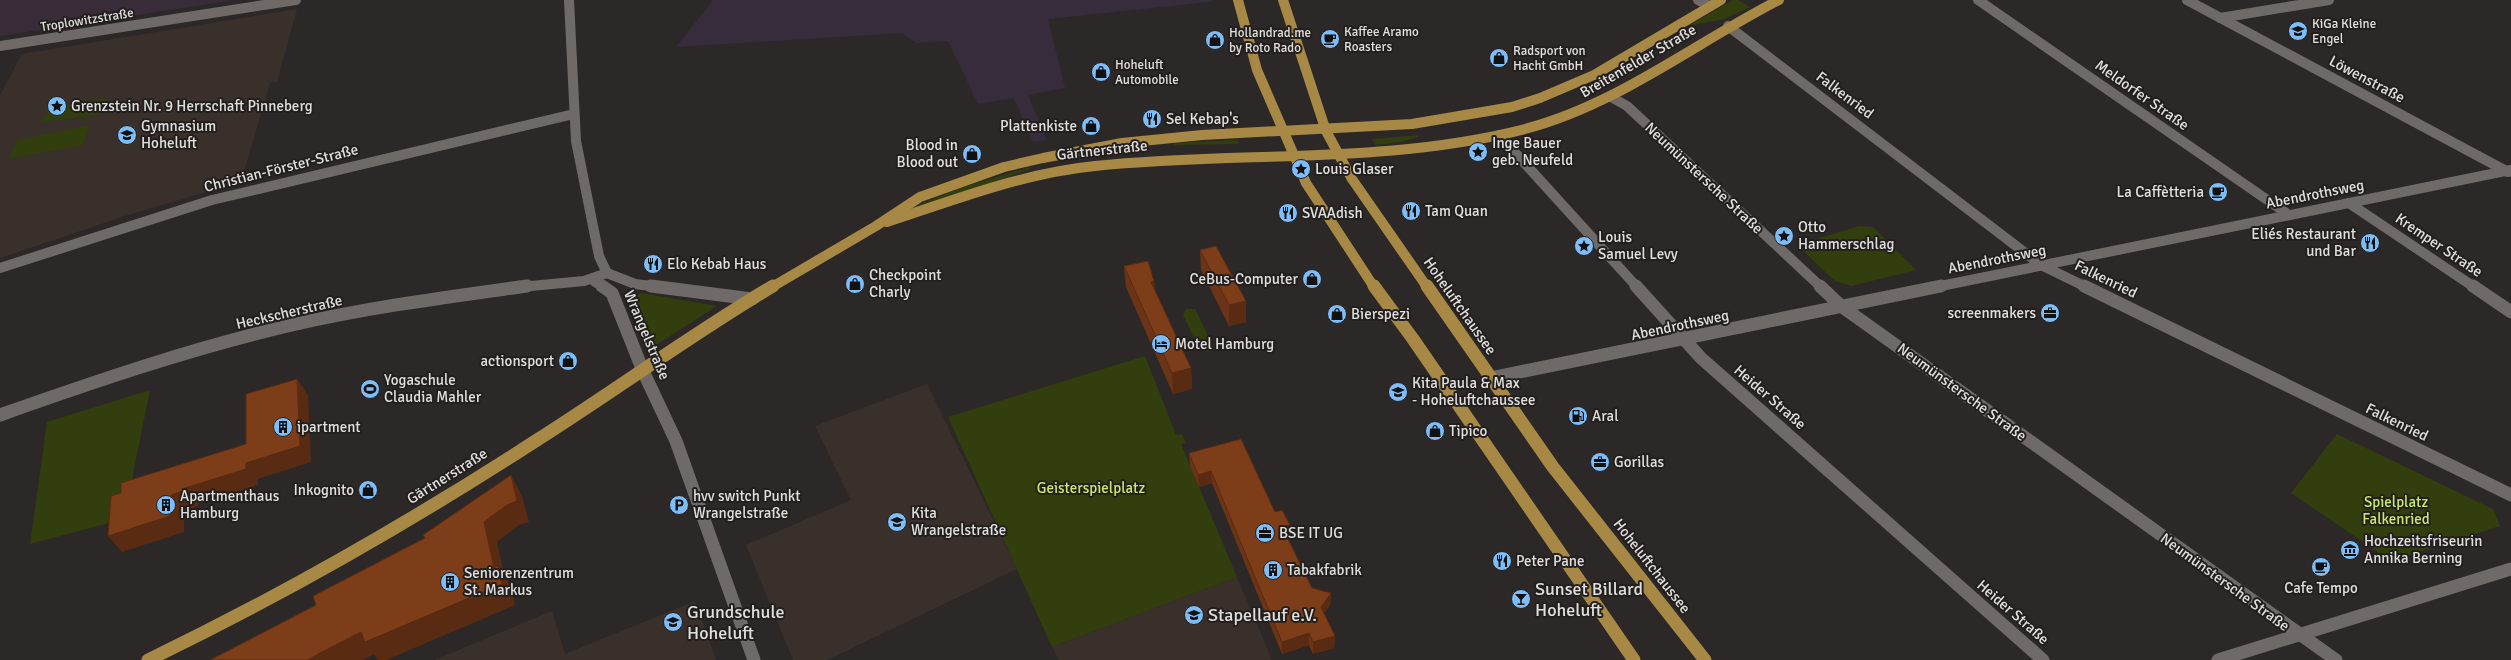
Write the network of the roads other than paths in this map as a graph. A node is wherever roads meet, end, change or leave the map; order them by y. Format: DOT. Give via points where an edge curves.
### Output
graph roads {
  1 [pos="296,0"];
  2 [pos="569,0"];
  3 [pos="1238,0"];
  4 [pos="1282,0"];
  5 [pos="1698,0"];
  6 [pos="1721,0"];
  7 [pos="1779,0"];
  8 [pos="1978,0"];
  9 [pos="2187,0"];
  10 [pos="2329,0"];
  11 [pos="1710,6"];
  12 [pos="2220,18"];
  13 [pos="1728,26"];
  14 [pos="0,46"];
  15 [pos="1611,97"];
  16 [pos="574,114"];
  17 [pos="1326,131"];
  18 [pos="1284,132"];
  19 [pos="1499,135"];
  20 [pos="1339,153"];
  21 [pos="1294,155"];
  22 [pos="2509,172"];
  23 [pos="2349,203"];
  24 [pos="2289,215"];
  25 [pos="877,226"];
  26 [pos="2041,265"];
  27 [pos="0,268"];
  28 [pos="607,273"];
  29 [pos="594,281"];
  30 [pos="752,299"];
  31 [pos="1841,306"];
  32 [pos="2511,312"];
  33 [pos="1684,340"];
  34 [pos="643,371"];
  35 [pos="1490,378"];
  36 [pos="0,415"];
  37 [pos="2511,495"];
  38 [pos="2511,569"];
  39 [pos="2299,635"];
  40 [pos="148,660"];
  41 [pos="754,660"];
  42 [pos="1634,660"];
  43 [pos="1705,660"];
  44 [pos="2043,660"];
  45 [pos="2218,660"];
  46 [pos="2336,660"];
  1 -- 14 [label="street, Troplowitzstraße"];
  2 -- 16 [label="street"];
  3 -- 18 [label="main road" via="1257,70"];
  4 -- 17 [label="main road, Hoheluftchaussee"];
  5 -- 11 [label="street"];
  6 -- 11 [label="main road, Breitenfelder Straße"];
  7 -- 13 [label="main road, Breitenfelder Straße"];
  8 -- 24 [label="street, Meldorfer Straße"];
  9 -- 12 [label="street, Löwenstraße"];
  10 -- 12 [label="street"];
  11 -- 17 [label="main road, Breitenfelder Straße" via="1606,68 1567,89 1536,101 1464,117"];
  12 -- 22 [label="street, Löwenstraße"];
  13 -- 15 [label="main road, Breitenfelder Straße"];
  13 -- 26 [label="street, Falkenried"];
  15 -- 19 [label="main road, Breitenfelder Straße" via="1550,123"];
  15 -- 31 [label="street, Neumünstersche Straße" via="1627,106"];
  16 -- 27 [label="street, Christian-Förster-Straße" via="212,200"];
  16 -- 28 [label="street" via="576,141 599,256"];
  17 -- 18 [label="main road, Gärtnerstraße"];
  17 -- 20 [label="main road, Hoheluftchaussee"];
  18 -- 21 [label="main road"];
  18 -- 25 [label="main road, Gärtnerstraße" via="1139,140 1048,155 968,178 922,196"];
  19 -- 20 [label="main road, Breitenfelder Straße" via="1421,146"];
  19 -- 33 [label="street, Heider Straße"];
  20 -- 21 [label="main road, Gärtnerstraße"];
  20 -- 35 [label="main road, Hoheluftchaussee" via="1354,182"];
  21 -- 25 [label="main road, Gärtnerstraße" via="1124,164 1062,171 1016,181"];
  21 -- 42 [label="main road" via="1306,183 1380,296 1413,339"];
  22 -- 23 [label="street, Abendrothsweg"];
  23 -- 24 [label="street, Abendrothsweg"];
  23 -- 32 [label="street, Kremper Straße"];
  24 -- 26 [label="street, Abendrothsweg"];
  25 -- 30 [label="main road, Gärtnerstraße"];
  26 -- 31 [label="street, Abendrothsweg"];
  26 -- 37 [label="street, Falkenried"];
  28 -- 29 [label="street"];
  28 -- 30 [label="street" via="635,284"];
  29 -- 34 [label="street, Wrangelstraße" via="612,293"];
  29 -- 36 [label="street, Heckscherstraße" via="562,282 390,305 255,335 110,376"];
  30 -- 34 [label="main road, Gärtnerstraße"];
  31 -- 33 [label="street, Abendrothsweg"];
  31 -- 39 [label="street, Neumünstersche Straße"];
  33 -- 35 [label="street, Abendrothsweg"];
  33 -- 44 [label="street, Heider Straße"];
  34 -- 40 [label="main road, Gärtnerstraße" via="388,533 292,589"];
  34 -- 41 [label="street, Wrangelstraße" via="676,441"];
  35 -- 43 [label="main road, Hoheluftchaussee" via="1553,467"];
  38 -- 39 [label="street"];
  39 -- 45 [label="street"];
  39 -- 46 [label="street, Neumünstersche Straße"];
}
